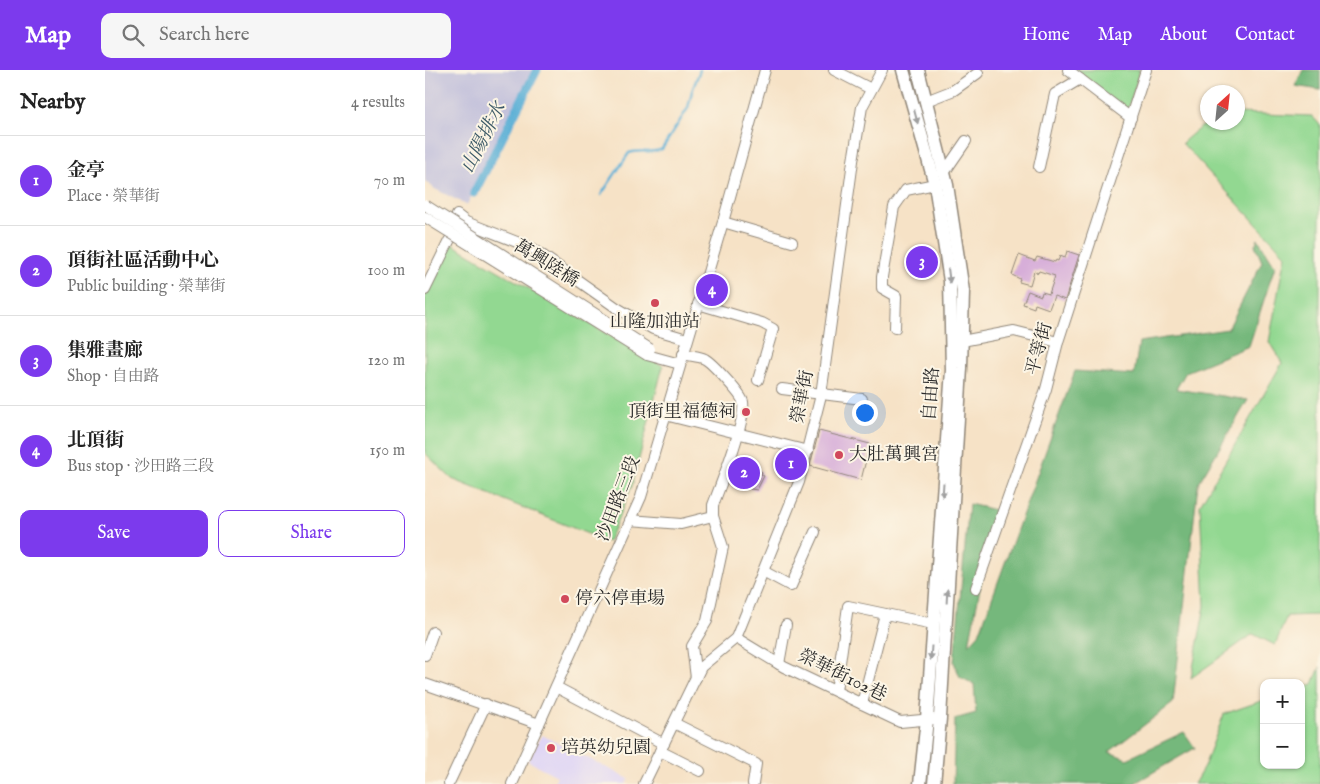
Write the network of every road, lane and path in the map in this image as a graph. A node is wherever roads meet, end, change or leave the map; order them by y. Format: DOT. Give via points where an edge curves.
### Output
graph roads {
  1 [pos="765,70"];
  2 [pos="834,70"];
  3 [pos="882,70"];
  4 [pos="903,70"];
  5 [pos="918,70"];
  6 [pos="1068,70"];
  7 [pos="1146,70"];
  8 [pos="978,73"];
  9 [pos="1080,79"];
  10 [pos="871,89"];
  11 [pos="926,102"];
  12 [pos="1131,118"];
  13 [pos="967,142"];
  14 [pos="1039,167"];
  15 [pos="944,173"];
  16 [pos="935,184"];
  17 [pos="944,203"];
  18 [pos="425,205"];
  19 [pos="425,217"];
  20 [pos="723,222"];
  21 [pos="791,242"];
  22 [pos="425,290"];
  23 [pos="698,304"];
  24 [pos="895,328"];
  25 [pos="687,339"];
  26 [pos="962,341"];
  27 [pos="1058,342"];
  28 [pos="648,352"];
  29 [pos="682,359"];
  30 [pos="758,380"];
  31 [pos="782,389"];
  32 [pos="821,395"];
  33 [pos="862,399"];
  34 [pos="665,415"];
  35 [pos="737,435"];
  36 [pos="808,451"];
  37 [pos="713,516"];
  38 [pos="630,520"];
  39 [pos="815,532"];
  40 [pos="763,571"];
  41 [pos="976,588"];
  42 [pos="885,614"];
  43 [pos="933,624"];
  44 [pos="786,625"];
  45 [pos="433,632"];
  46 [pos="735,638"];
  47 [pos="425,655"];
  48 [pos="779,664"];
  49 [pos="696,678"];
  50 [pos="425,684"];
  51 [pos="556,687"];
  52 [pos="836,691"];
  53 [pos="486,704"];
  54 [pos="862,704"];
  55 [pos="933,719"];
  56 [pos="674,723"];
  57 [pos="539,724"];
  58 [pos="662,748"];
  59 [pos="700,771"];
  60 [pos="449,783"];
  61 [pos="513,784"];
  62 [pos="644,784"];
  63 [pos="753,784"];
  64 [pos="920,784"];
  65 [pos="934,784"];
  1 -- 20 [label="street, 沙田路三段"];
  2 -- 10 [label="street"];
  3 -- 10 [label="street, 榮華街"];
  4 -- 16 [label="main road, 自由路, one-way"];
  5 -- 11 [label="main road, 自由路"];
  6 -- 9 [label="street"];
  7 -- 12 [label="street, 平等街"];
  8 -- 11 [label="street" via="954,90"];
  9 -- 12 [label="street"];
  9 -- 14 [label="street" via="1055,94"];
  10 -- 32 [label="street, 榮華街" via="862,107 853,161"];
  11 -- 15 [label="main road, 自由路"];
  12 -- 27 [label="street, 平等街"];
  13 -- 15 [label="street"];
  15 -- 17 [label="main road, 自由路"];
  16 -- 17 [label="main road, 自由路"];
  16 -- 24 [label="street" via="906,190 894,207 882,288 896,296"];
  17 -- 26 [label="main road, 自由路" via="963,292"];
  17 -- 43 [label="main road, 自由路, one-way" via="952,370"];
  18 -- 28 [label="street, 萬興陸橋, bridge"];
  19 -- 28 [label="street, 萬興陸橋, bridge"];
  20 -- 21 [label="street"];
  20 -- 23 [label="street, 沙田路三段"];
  22 -- 25 [label="street" via="460,218 532,248 638,321"];
  23 -- 25 [label="street, 沙田路三段"];
  23 -- 30 [label="street" via="773,329"];
  25 -- 29 [label="street, 沙田路三段"];
  26 -- 27 [label="street" via="1013,331"];
  55 -- 26 [label="main road, 自由路, one-way"];
  27 -- 41 [label="street, 平等街" via="1046,389"];
  28 -- 29 [label="street"];
  29 -- 34 [label="street, 沙田路三段"];
  29 -- 35 [label="street" via="706,360 738,392 743,402"];
  31 -- 32 [label="street"];
  32 -- 33 [label="street"];
  32 -- 36 [label="street, 榮華街"];
  34 -- 35 [label="street"];
  34 -- 38 [label="street, 沙田路三段" via="641,497"];
  35 -- 36 [label="street"];
  35 -- 37 [label="street" via="713,505"];
  36 -- 40 [label="street, 榮華街"];
  37 -- 38 [label="street" via="681,524"];
  37 -- 49 [label="street" via="723,547 707,621 692,646"];
  38 -- 51 [label="street, 沙田路三段"];
  39 -- 40 [label="street" via="791,586"];
  40 -- 46 [label="street, 榮華街"];
  42 -- 43 [label="street"];
  42 -- 52 [label="street" via="849,606"];
  42 -- 54 [label="street"];
  43 -- 55 [label="main road, 自由路, one-way"];
  44 -- 48 [label="street"];
  45 -- 47 [label="street"];
  46 -- 48 [label="street, 榮華街102巷"];
  46 -- 49 [label="street, 榮華街" via="701,667"];
  48 -- 52 [label="street, 榮華街102巷"];
  49 -- 56 [label="street, 榮華街"];
  50 -- 53 [label="street"];
  51 -- 57 [label="street, 沙田路三段"];
  51 -- 58 [label="street"];
  52 -- 54 [label="street, 榮華街102巷"];
  53 -- 57 [label="street"];
  53 -- 60 [label="street"];
  54 -- 55 [label="street, 榮華街102巷" via="899,722"];
  55 -- 64 [label="main road, 自由路"];
  55 -- 65 [label="main road, 自由路"];
  56 -- 58 [label="street, 榮華街"];
  56 -- 63 [label="street" via="756,764"];
  57 -- 61 [label="street, 沙田路三段"];
  58 -- 59 [label="street"];
  58 -- 62 [label="street, 榮華街"];
}
